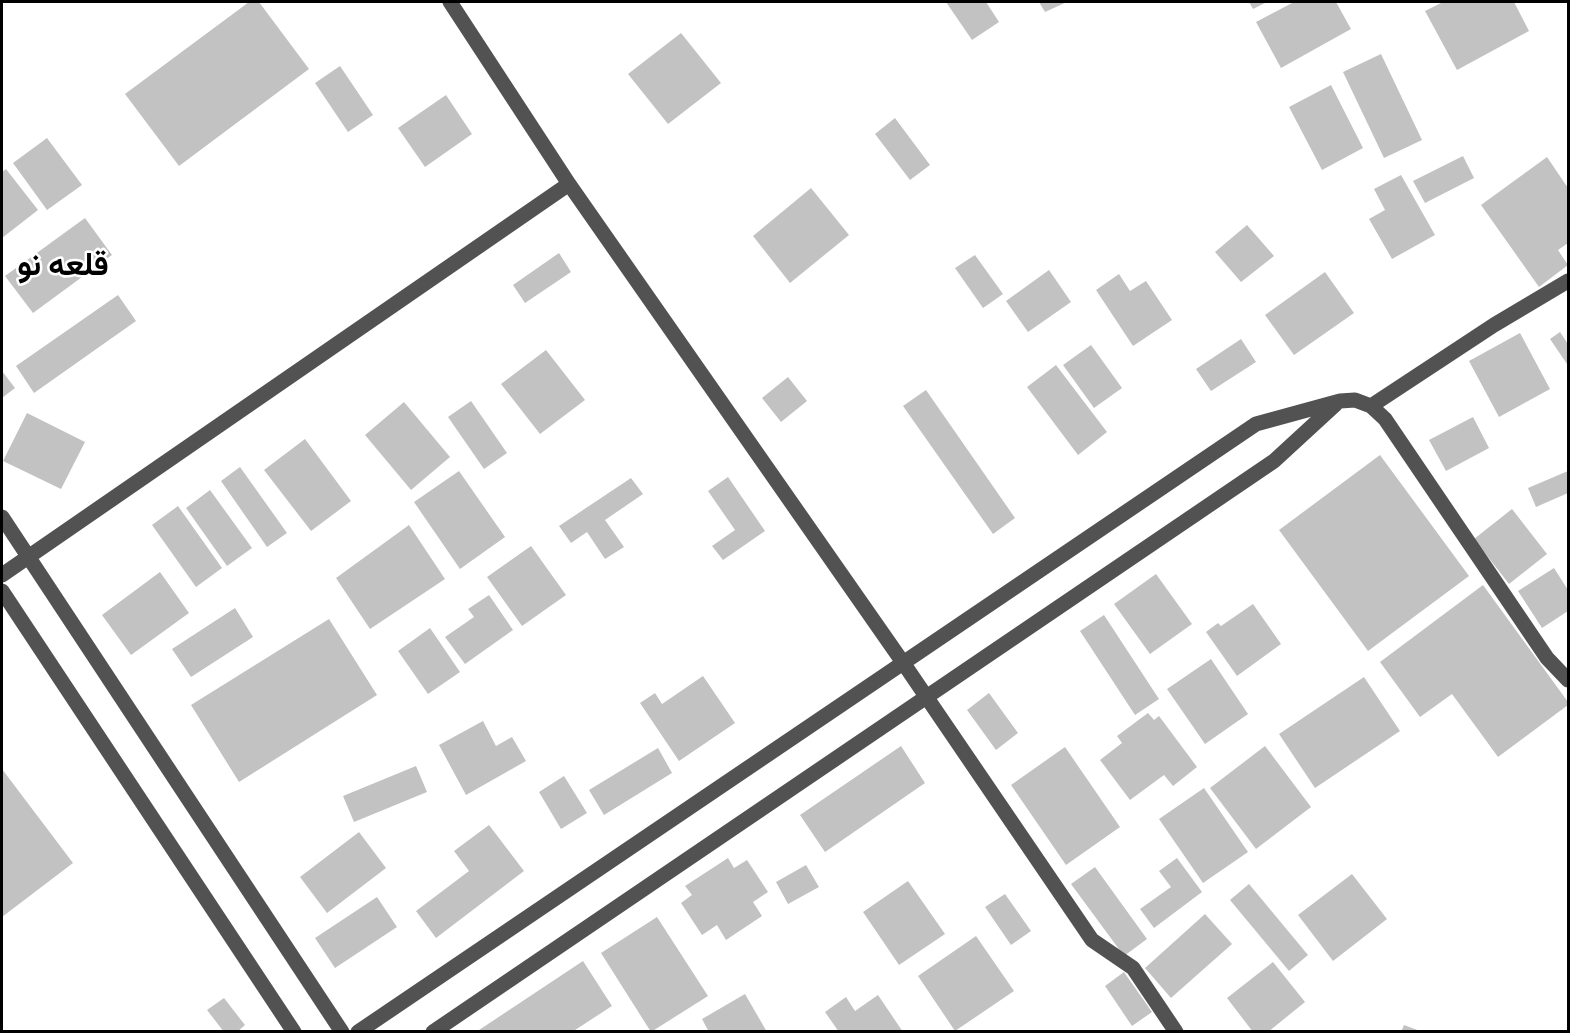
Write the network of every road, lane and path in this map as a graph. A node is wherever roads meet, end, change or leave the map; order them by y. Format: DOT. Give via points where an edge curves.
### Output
graph roads {
  1 [pos="450,2"];
  2 [pos="569,184"];
  3 [pos="1569,281"];
  4 [pos="1340,401"];
  5 [pos="1371,406"];
  6 [pos="2,517"];
  7 [pos="28,557"];
  8 [pos="2,575"];
  9 [pos="2,591"];
  10 [pos="904,664"];
  11 [pos="1569,680"];
  12 [pos="926,697"];
  13 [pos="294,1032"];
  14 [pos="342,1032"];
  15 [pos="358,1032"];
  16 [pos="433,1032"];
  17 [pos="1176,1032"];
  1 -- 2 [label="street"];
  2 -- 7 [label="street"];
  2 -- 10 [label="street"];
  3 -- 5 [label="street"];
  4 -- 5 [label="street" via="1355,400"];
  4 -- 10 [label="street" via="1256,424"];
  4 -- 12 [label="street" via="1274,461"];
  5 -- 11 [label="street" via="1385,419 1547,658"];
  6 -- 7 [label="street"];
  7 -- 8 [label="street"];
  7 -- 14 [label="street"];
  9 -- 13 [label="street"];
  10 -- 12 [label="street"];
  10 -- 15 [label="street"];
  12 -- 16 [label="street"];
  12 -- 17 [label="street" via="1092,940 1133,968"];
}
